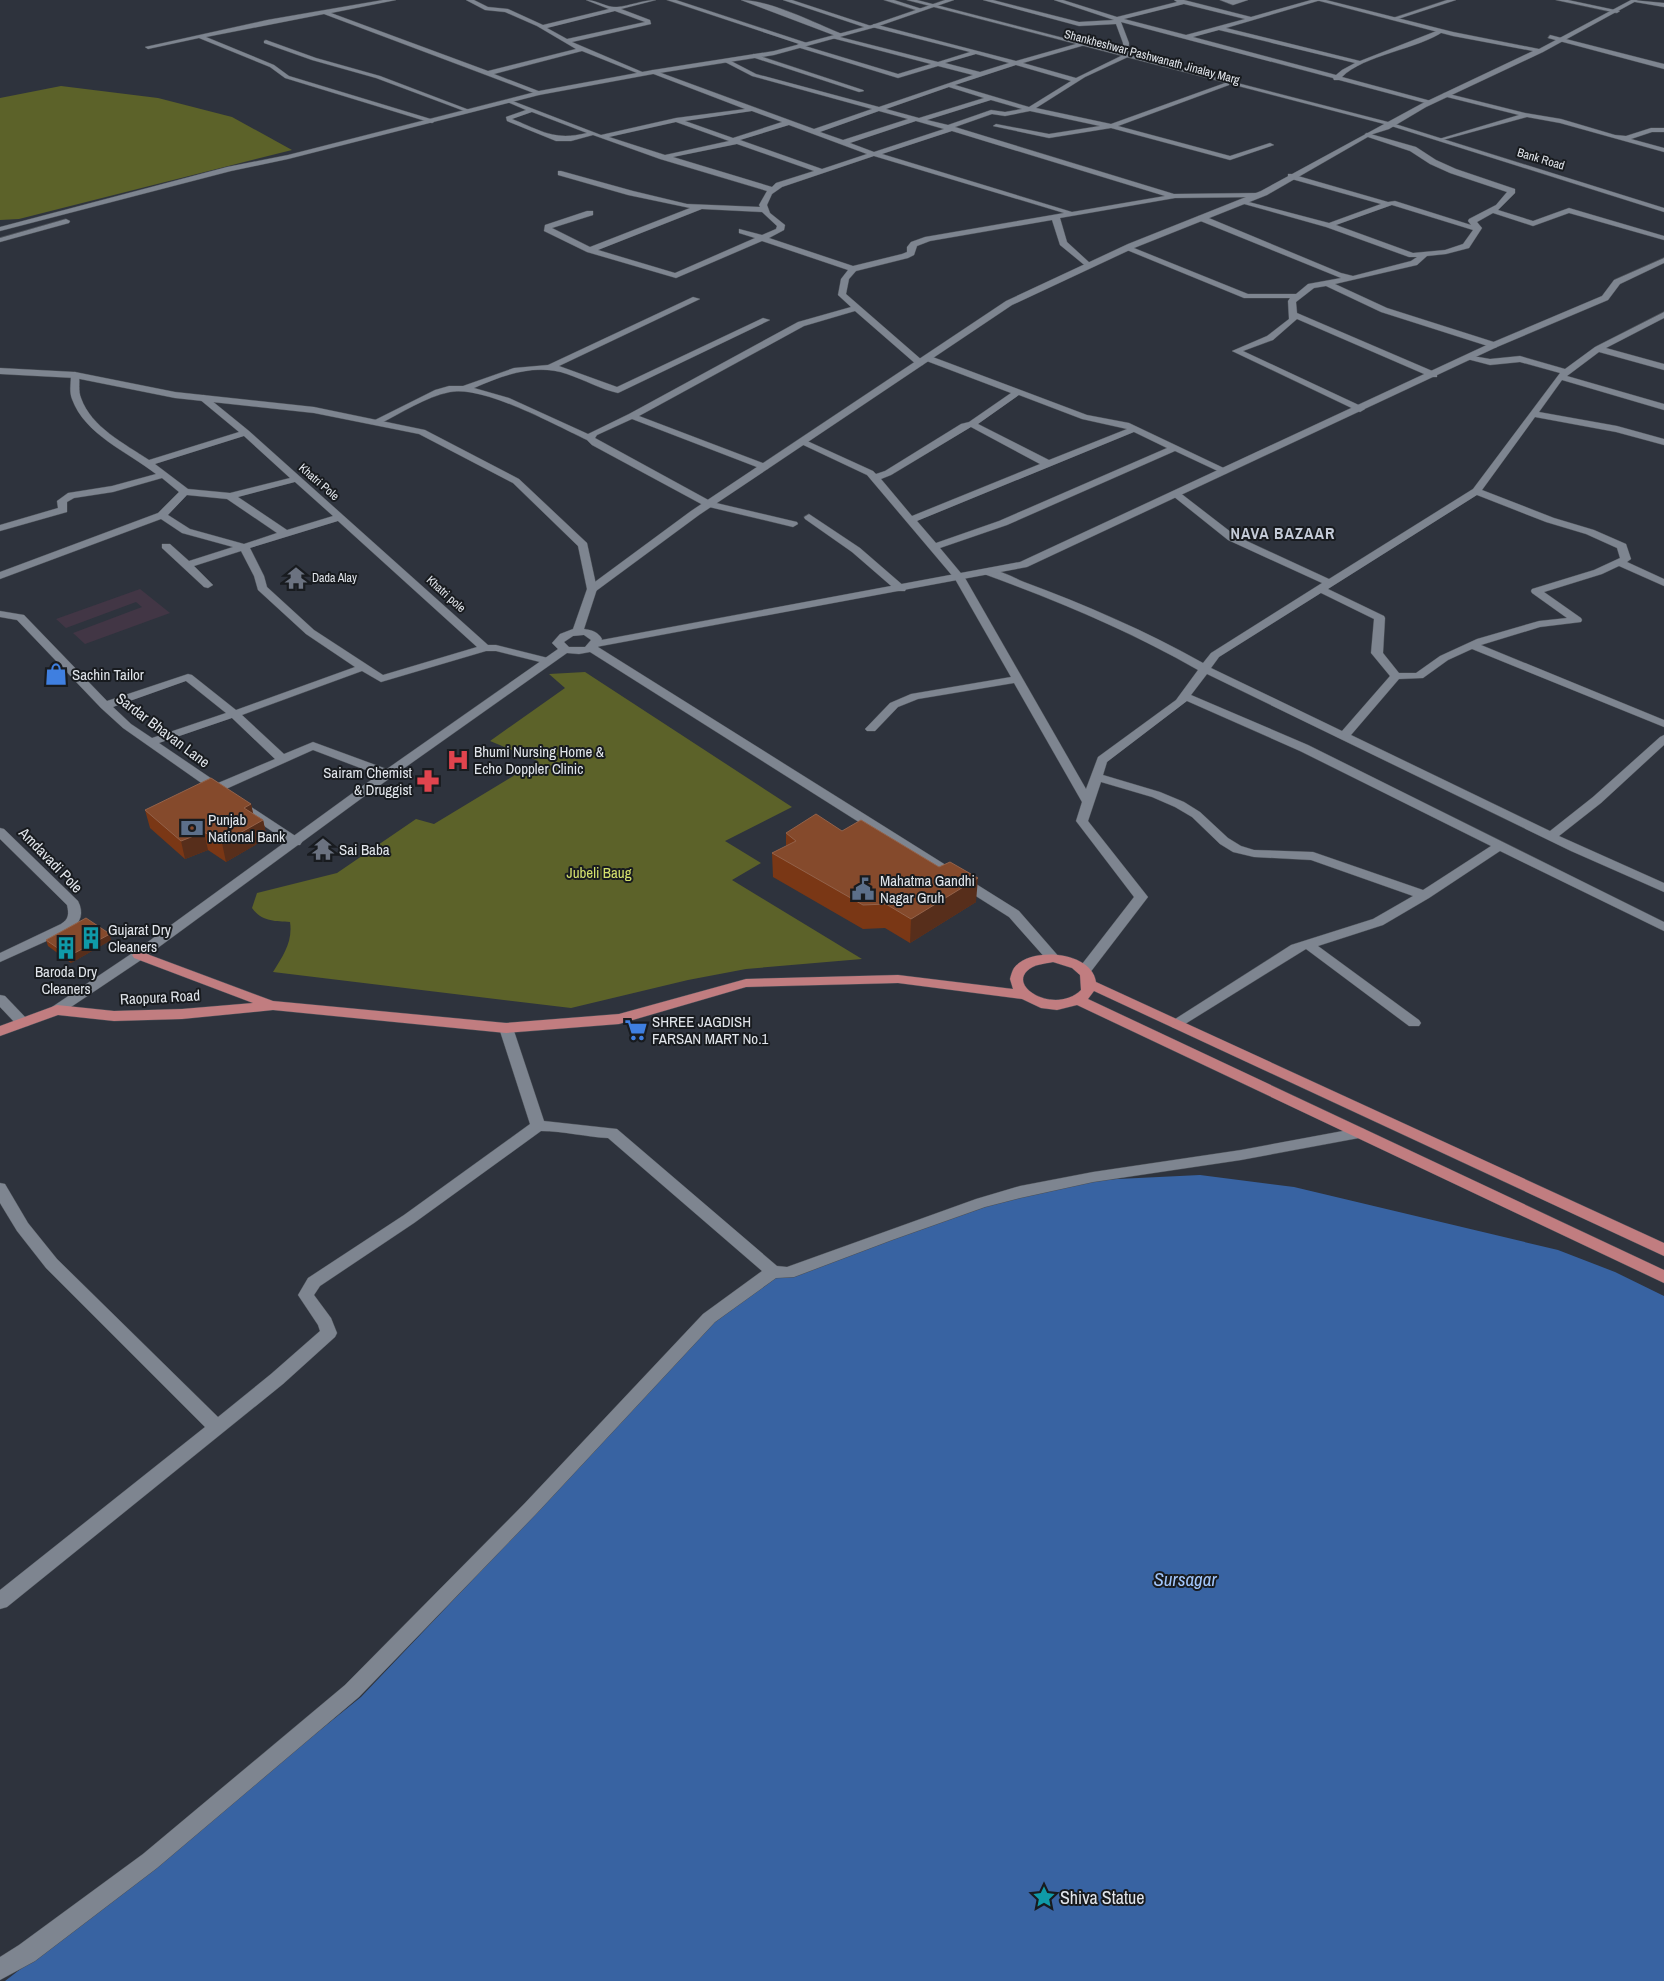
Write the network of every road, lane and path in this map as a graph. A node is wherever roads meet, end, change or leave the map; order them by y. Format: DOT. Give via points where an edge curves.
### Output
graph roads {
  1 [pos="393,0"];
  2 [pos="469,0"];
  3 [pos="588,0"];
  4 [pos="653,0"];
  5 [pos="670,0"];
  6 [pos="744,0"];
  7 [pos="786,0"];
  8 [pos="887,0"];
  9 [pos="910,0"];
  10 [pos="951,0"];
  11 [pos="986,0"];
  12 [pos="1057,0"];
  13 [pos="1223,0"];
  14 [pos="1244,0"];
  15 [pos="1319,0"];
  16 [pos="1453,0"];
  17 [pos="1559,0"];
  18 [pos="1635,0"];
  19 [pos="1180,1"];
  20 [pos="1610,4"];
  21 [pos="1664,5"];
  22 [pos="932,6"];
  23 [pos="1603,8"];
  24 [pos="615,9"];
  25 [pos="920,9"];
  26 [pos="1617,11"];
  27 [pos="324,12"];
  28 [pos="1595,13"];
  29 [pos="1587,18"];
  30 [pos="1251,19"];
  31 [pos="1394,20"];
  32 [pos="1117,21"];
  33 [pos="871,26"];
  34 [pos="542,27"];
  35 [pos="1219,28"];
  36 [pos="1441,31"];
  37 [pos="199,36"];
  38 [pos="837,36"];
  39 [pos="1550,37"];
  40 [pos="1186,38"];
  41 [pos="1563,40"];
  42 [pos="266,42"];
  43 [pos="567,42"];
  44 [pos="1083,44"];
  45 [pos="802,45"];
  46 [pos="148,47"];
  47 [pos="1072,47"];
  48 [pos="1526,48"];
  49 [pos="583,49"];
  50 [pos="1541,51"];
  51 [pos="976,52"];
  52 [pos="1517,52"];
  53 [pos="754,56"];
  54 [pos="1126,56"];
  55 [pos="1119,59"];
  56 [pos="727,61"];
  57 [pos="1017,62"];
  58 [pos="1360,63"];
  59 [pos="937,64"];
  60 [pos="1664,67"];
  61 [pos="653,72"];
  62 [pos="486,74"];
  63 [pos="644,74"];
  64 [pos="979,74"];
  65 [pos="1466,77"];
  66 [pos="1336,79"];
  67 [pos="1076,80"];
  68 [pos="1228,84"];
  69 [pos="949,85"];
  70 [pos="1218,87"];
  71 [pos="860,91"];
  72 [pos="1434,92"];
  73 [pos="539,93"];
  74 [pos="1445,95"];
  75 [pos="992,98"];
  76 [pos="1427,99"];
  77 [pos="508,100"];
  78 [pos="1418,100"];
  79 [pos="1275,102"];
  80 [pos="1410,104"];
  81 [pos="751,109"];
  82 [pos="881,109"];
  83 [pos="1030,109"];
  84 [pos="533,110"];
  85 [pos="469,111"];
  86 [pos="1525,115"];
  87 [pos="1386,117"];
  88 [pos="917,119"];
  89 [pos="676,120"];
  90 [pos="432,121"];
  91 [pos="1378,121"];
  92 [pos="788,123"];
  93 [pos="1390,124"];
  94 [pos="996,126"];
  95 [pos="1111,126"];
  96 [pos="949,128"];
  97 [pos="1383,130"];
  98 [pos="1664,130"];
  99 [pos="814,132"];
  100 [pos="1369,132"];
  101 [pos="1411,132"];
  102 [pos="597,135"];
  103 [pos="1621,138"];
  104 [pos="1441,140"];
  105 [pos="735,141"];
  106 [pos="842,143"];
  107 [pos="1047,144"];
  108 [pos="1270,145"];
  109 [pos="1025,150"];
  110 [pos="1664,150"];
  111 [pos="871,153"];
  112 [pos="288,157"];
  113 [pos="662,157"];
  114 [pos="821,171"];
  115 [pos="561,173"];
  116 [pos="1291,176"];
  117 [pos="772,190"];
  118 [pos="1258,195"];
  119 [pos="1175,196"];
  120 [pos="1240,202"];
  121 [pos="1388,204"];
  122 [pos="701,207"];
  123 [pos="765,210"];
  124 [pos="1664,210"];
  125 [pos="1493,211"];
  126 [pos="590,212"];
  127 [pos="1072,213"];
  128 [pos="82,216"];
  129 [pos="1055,216"];
  130 [pos="1201,218"];
  131 [pos="73,219"];
  132 [pos="1329,225"];
  133 [pos="0,229"];
  134 [pos="1476,229"];
  135 [pos="742,231"];
  136 [pos="1664,238"];
  137 [pos="760,239"];
  138 [pos="0,240"];
  139 [pos="1126,248"];
  140 [pos="590,250"];
  141 [pos="1424,255"];
  142 [pos="1664,260"];
  143 [pos="1088,266"];
  144 [pos="853,269"];
  145 [pos="1353,278"];
  146 [pos="1327,283"];
  147 [pos="1299,296"];
  148 [pos="696,299"];
  149 [pos="857,308"];
  150 [pos="1293,314"];
  151 [pos="1664,315"];
  152 [pos="766,320"];
  153 [pos="1494,345"];
  154 [pos="1598,349"];
  155 [pos="1470,357"];
  156 [pos="924,360"];
  157 [pos="1664,367"];
  158 [pos="548,368"];
  159 [pos="0,371"];
  160 [pos="1434,374"];
  161 [pos="75,375"];
  162 [pos="1564,375"];
  163 [pos="463,389"];
  164 [pos="1018,392"];
  165 [pos="203,398"];
  166 [pos="1664,407"];
  167 [pos="1360,409"];
  168 [pos="1533,414"];
  169 [pos="632,416"];
  170 [pos="376,422"];
  171 [pos="972,424"];
  172 [pos="1134,429"];
  173 [pos="246,432"];
  174 [pos="590,438"];
  175 [pos="802,442"];
  176 [pos="1664,442"];
  177 [pos="1174,448"];
  178 [pos="148,463"];
  179 [pos="1048,464"];
  180 [pos="765,467"];
  181 [pos="1225,471"];
  182 [pos="163,474"];
  183 [pos="875,478"];
  184 [pos="296,479"];
  185 [pos="1476,491"];
  186 [pos="185,492"];
  187 [pos="1176,494"];
  188 [pos="230,496"];
  189 [pos="709,504"];
  190 [pos="162,516"];
  191 [pos="340,517"];
  192 [pos="809,518"];
  193 [pos="910,520"];
  194 [pos="793,524"];
  195 [pos="0,528"];
  196 [pos="285,534"];
  197 [pos="166,546"];
  198 [pos="244,547"];
  199 [pos="934,547"];
  200 [pos="1618,562"];
  201 [pos="187,565"];
  202 [pos="988,572"];
  203 [pos="0,576"];
  204 [pos="960,578"];
  205 [pos="1330,583"];
  206 [pos="1664,583"];
  207 [pos="208,585"];
  208 [pos="592,589"];
  209 [pos="901,589"];
  210 [pos="1320,589"];
  211 [pos="0,614"];
  212 [pos="577,632"];
  213 [pos="1472,645"];
  214 [pos="593,646"];
  215 [pos="485,648"];
  216 [pos="565,649"];
  217 [pos="548,661"];
  218 [pos="364,667"];
  219 [pos="1205,669"];
  220 [pos="1396,676"];
  221 [pos="1017,679"];
  222 [pos="1185,696"];
  223 [pos="105,706"];
  224 [pos="234,714"];
  225 [pos="1664,724"];
  226 [pos="871,729"];
  227 [pos="1344,736"];
  228 [pos="1664,739"];
  229 [pos="151,742"];
  230 [pos="282,759"];
  231 [pos="388,774"];
  232 [pos="1096,777"];
  233 [pos="218,788"];
  234 [pos="1088,802"];
  235 [pos="0,832"];
  236 [pos="1551,836"];
  237 [pos="296,842"];
  238 [pos="1498,846"];
  239 [pos="1664,888"];
  240 [pos="1424,894"];
  241 [pos="1664,927"];
  242 [pos="1307,944"];
  243 [pos="139,955"];
  244 [pos="0,958"];
  245 [pos="1052,958"];
  246 [pos="1087,978"];
  247 [pos="1024,996"];
  248 [pos="0,999"];
  249 [pos="1078,1000"];
  250 [pos="272,1005"];
  251 [pos="57,1010"];
  252 [pos="23,1023"];
  253 [pos="1414,1023"];
  254 [pos="1176,1024"];
  255 [pos="506,1028"];
  256 [pos="0,1031"];
  257 [pos="538,1126"];
  258 [pos="1359,1133"];
  259 [pos="0,1188"];
  260 [pos="1664,1250"];
  261 [pos="773,1272"];
  262 [pos="1664,1277"];
  263 [pos="217,1427"];
  264 [pos="0,1601"];
  265 [pos="0,1969"];
  1 -- 27 [label="street"];
  2 -- 34 [label="street" via="488,9 506,10"];
  3 -- 24 [label="street"];
  4 -- 24 [label="street"];
  5 -- 45 [label="street"];
  6 -- 38 [label="street" via="788,14"];
  7 -- 33 [label="street"];
  8 -- 25 [label="street, Shankheshwar Pashwanath Jinalay Marg"];
  9 -- 22 [label="street"];
  10 -- 22 [label="street"];
  11 -- 32 [label="street" via="1079,24"];
  12 -- 32 [label="street"];
  13 -- 14 [label="street" via="1234,3"];
  15 -- 30 [label="street"];
  15 -- 31 [label="street"];
  16 -- 31 [label="street"];
  17 -- 23 [label="street"];
  18 -- 21 [label="street"];
  18 -- 26 [label="street"];
  19 -- 30 [label="street"];
  19 -- 32 [label="street"];
  20 -- 23 [label="street"];
  22 -- 25 [label="street"];
  22 -- 44 [label="street"];
  23 -- 26 [label="street"];
  23 -- 28 [label="street"];
  24 -- 34 [label="street"];
  24 -- 43 [label="street" via="649,23"];
  25 -- 33 [label="street"];
  25 -- 47 [label="street, Shankheshwar Pashwanath Jinalay Marg"];
  26 -- 41 [label="street"];
  27 -- 37 [label="street"];
  27 -- 62 [label="street"];
  29 -- 39 [label="street"];
  30 -- 35 [label="street"];
  31 -- 36 [label="street"];
  32 -- 40 [label="street"];
  32 -- 54 [label="street" via="1126,43"];
  33 -- 38 [label="street"];
  33 -- 51 [label="street"];
  34 -- 43 [label="street"];
  35 -- 40 [label="street"];
  35 -- 58 [label="street"];
  36 -- 48 [label="street"];
  36 -- 58 [label="street"];
  37 -- 46 [label="street"];
  37 -- 90 [label="street" via="272,66 287,77"];
  38 -- 45 [label="street"];
  38 -- 59 [label="street"];
  39 -- 41 [label="street"];
  39 -- 48 [label="street"];
  40 -- 66 [label="street"];
  41 -- 50 [label="street"];
  41 -- 60 [label="street"];
  42 -- 85 [label="street" via="378,77"];
  43 -- 49 [label="street"];
  44 -- 47 [label="street"];
  44 -- 54 [label="street"];
  45 -- 53 [label="street"];
  45 -- 59 [label="street" via="898,76"];
  47 -- 55 [label="street, Shankheshwar Pashwanath Jinalay Marg"];
  47 -- 57 [label="street"];
  48 -- 50 [label="street"];
  48 -- 52 [label="street"];
  49 -- 62 [label="street"];
  49 -- 63 [label="street"];
  50 -- 74 [label="street"];
  51 -- 57 [label="street"];
  51 -- 59 [label="street"];
  53 -- 56 [label="street"];
  53 -- 71 [label="street"];
  54 -- 55 [label="street"];
  54 -- 68 [label="street"];
  55 -- 67 [label="street"];
  55 -- 70 [label="street, Shankheshwar Pashwanath Jinalay Marg"];
  56 -- 61 [label="street"];
  56 -- 82 [label="street" via="754,75"];
  57 -- 64 [label="street"];
  57 -- 67 [label="street"];
  58 -- 66 [label="street"];
  59 -- 64 [label="street"];
  61 -- 63 [label="street"];
  61 -- 81 [label="street"];
  62 -- 73 [label="street"];
  63 -- 73 [label="street"];
  64 -- 69 [label="street"];
  65 -- 72 [label="street"];
  66 -- 78 [label="street"];
  67 -- 83 [label="street"];
  68 -- 70 [label="street"];
  68 -- 91 [label="street"];
  69 -- 75 [label="street"];
  69 -- 82 [label="street"];
  70 -- 79 [label="street, Shankheshwar Pashwanath Jinalay Marg"];
  70 -- 95 [label="street"];
  73 -- 77 [label="street"];
  74 -- 76 [label="street"];
  74 -- 86 [label="street"];
  75 -- 83 [label="street"];
  75 -- 88 [label="street"];
  76 -- 78 [label="street"];
  76 -- 93 [label="street"];
  77 -- 84 [label="street"];
  77 -- 85 [label="street"];
  78 -- 80 [label="street"];
  81 -- 89 [label="street"];
  81 -- 92 [label="street"];
  82 -- 88 [label="street"];
  82 -- 99 [label="street"];
  83 -- 95 [label="street"];
  83 -- 96 [label="street" via="1005,114 991,112"];
  84 -- 102 [label="street"];
  84 -- 102 [label="street" via="508,118 556,139"];
  85 -- 90 [label="street"];
  86 -- 103 [label="street"];
  86 -- 104 [label="street"];
  87 -- 91 [label="street"];
  88 -- 96 [label="street"];
  88 -- 106 [label="street"];
  89 -- 102 [label="street"];
  89 -- 105 [label="street"];
  90 -- 112 [label="street"];
  91 -- 93 [label="street"];
  91 -- 100 [label="street"];
  92 -- 99 [label="street"];
  92 -- 105 [label="street"];
  93 -- 97 [label="street"];
  93 -- 101 [label="street"];
  94 -- 95 [label="street" via="1049,136"];
  95 -- 108 [label="street" via="1230,158"];
  96 -- 109 [label="street"];
  96 -- 111 [label="street"];
  97 -- 100 [label="street"];
  97 -- 101 [label="street"];
  98 -- 103 [label="street"];
  99 -- 106 [label="street"];
  100 -- 116 [label="street"];
  100 -- 125 [label="street" via="1413,149 1453,171 1512,191"];
  101 -- 104 [label="street, Bank Road"];
  102 -- 113 [label="street"];
  103 -- 110 [label="street"];
  104 -- 124 [label="street, Bank Road"];
  105 -- 113 [label="street"];
  105 -- 114 [label="street"];
  106 -- 111 [label="street"];
  107 -- 109 [label="street"];
  109 -- 119 [label="street"];
  111 -- 114 [label="street"];
  111 -- 127 [label="street"];
  112 -- 128 [label="street"];
  112 -- 133 [label="street"];
  113 -- 117 [label="street"];
  114 -- 117 [label="street"];
  115 -- 122 [label="street" via="631,193"];
  116 -- 118 [label="street"];
  116 -- 121 [label="street"];
  117 -- 123 [label="street" via="762,205"];
  118 -- 119 [label="street"];
  118 -- 120 [label="street"];
  119 -- 127 [label="street"];
  120 -- 130 [label="street"];
  120 -- 132 [label="street"];
  121 -- 132 [label="street"];
  121 -- 134 [label="street"];
  122 -- 123 [label="street"];
  122 -- 140 [label="street"];
  123 -- 137 [label="street" via="781,225 780,230"];
  125 -- 134 [label="street" via="1472,221"];
  125 -- 136 [label="street" via="1533,224 1569,210"];
  126 -- 140 [label="street" via="547,229"];
  127 -- 129 [label="street"];
  129 -- 143 [label="street" via="1063,243"];
  129 -- 144 [label="street" via="928,239 914,244 911,253 905,256"];
  130 -- 139 [label="street"];
  130 -- 145 [label="street"];
  131 -- 138 [label="street"];
  132 -- 141 [label="street" via="1412,255"];
  134 -- 141 [label="street" via="1466,246"];
  135 -- 137 [label="street"];
  137 -- 140 [label="street" via="676,276"];
  137 -- 144 [label="street"];
  139 -- 143 [label="street"];
  139 -- 147 [label="street" via="1247,296"];
  141 -- 145 [label="street" via="1414,263"];
  142 -- 153 [label="street" via="1617,282 1605,298"];
  143 -- 156 [label="street" via="1009,303"];
  144 -- 149 [label="street" via="845,279 842,295"];
  145 -- 146 [label="street"];
  146 -- 147 [label="street" via="1311,286"];
  146 -- 153 [label="street" via="1384,310"];
  147 -- 150 [label="street" via="1292,301"];
  148 -- 158 [label="street"];
  149 -- 156 [label="street"];
  149 -- 169 [label="street" via="801,324"];
  150 -- 160 [label="street"];
  150 -- 167 [label="street" via="1293,320 1270,338 1236,351"];
  151 -- 154 [label="street"];
  152 -- 158 [label="street" via="618,390 566,370"];
  153 -- 155 [label="street"];
  154 -- 157 [label="street"];
  154 -- 162 [label="street"];
  155 -- 160 [label="street"];
  155 -- 162 [label="street" via="1490,362 1520,359"];
  156 -- 164 [label="street"];
  156 -- 175 [label="street"];
  158 -- 163 [label="street" via="536,366 499,373"];
  159 -- 161 [label="street"];
  160 -- 167 [label="street"];
  161 -- 165 [label="street"];
  161 -- 178 [label="street" via="76,397 83,412 110,438"];
  162 -- 166 [label="street"];
  162 -- 168 [label="street"];
  163 -- 170 [label="street" via="456,388 425,398"];
  163 -- 174 [label="street" via="482,391"];
  164 -- 171 [label="street"];
  164 -- 172 [label="street" via="1085,417"];
  165 -- 170 [label="street" via="314,410"];
  165 -- 173 [label="street, Khatri Pole"];
  167 -- 181 [label="street"];
  168 -- 176 [label="street" via="1617,429"];
  168 -- 185 [label="street"];
  169 -- 174 [label="street" via="594,433"];
  169 -- 180 [label="street"];
  170 -- 208 [label="street" via="422,432 516,481 583,545"];
  171 -- 179 [label="street"];
  171 -- 183 [label="street"];
  172 -- 177 [label="street"];
  172 -- 179 [label="street"];
  173 -- 178 [label="street"];
  173 -- 184 [label="street, Khatri Pole"];
  174 -- 189 [label="street"];
  175 -- 180 [label="street"];
  175 -- 183 [label="street"];
  177 -- 181 [label="street"];
  177 -- 199 [label="street" via="1003,523"];
  178 -- 182 [label="street"];
  179 -- 193 [label="street"];
  180 -- 189 [label="street"];
  181 -- 187 [label="street"];
  182 -- 186 [label="street"];
  182 -- 195 [label="street" via="113,489 71,495 62,501 63,510"];
  183 -- 193 [label="street"];
  184 -- 188 [label="street"];
  184 -- 191 [label="street, Khatri Pole"];
  185 -- 200 [label="street" via="1622,546 1626,558"];
  185 -- 205 [label="street"];
  186 -- 188 [label="street"];
  186 -- 190 [label="street"];
  187 -- 202 [label="street" via="1023,565"];
  187 -- 205 [label="street" via="1232,538"];
  188 -- 196 [label="street"];
  189 -- 194 [label="street"];
  189 -- 208 [label="street"];
  190 -- 198 [label="street" via="186,532"];
  190 -- 203 [label="street"];
  191 -- 196 [label="street, Khatri Pole"];
  191 -- 215 [label="street, Khatri pole"];
  192 -- 209 [label="street" via="856,550"];
  193 -- 199 [label="street"];
  196 -- 198 [label="street, Khatri Pole"];
  197 -- 201 [label="street"];
  198 -- 201 [label="street, Khatri Pole"];
  198 -- 218 [label="street" via="262,588 310,632"];
  199 -- 204 [label="street"];
  200 -- 206 [label="street"];
  200 -- 213 [label="street" via="1598,572 1536,591 1577,620 1539,624"];
  201 -- 207 [label="street"];
  202 -- 204 [label="street"];
  202 -- 219 [label="street" via="1066,600"];
  204 -- 209 [label="street"];
  204 -- 221 [label="street"];
  205 -- 210 [label="street"];
  208 -- 212 [label="street"];
  209 -- 214 [label="street"];
  210 -- 219 [label="street" via="1215,655"];
  210 -- 220 [label="street" via="1380,618 1377,653"];
  211 -- 223 [label="street, Sardar Bhavan Lane" via="20,618"];
  212 -- 214 [label="street" via="594,635 597,639"];
  212 -- 216 [label="street" via="560,639 558,643"];
  213 -- 220 [label="street" via="1444,658 1419,676"];
  213 -- 225 [label="street"];
  214 -- 216 [label="street" via="582,651"];
  214 -- 245 [label="street" via="1014,914"];
  215 -- 217 [label="street"];
  215 -- 218 [label="street" via="381,679"];
  216 -- 217 [label="street"];
  217 -- 231 [label="street"];
  218 -- 224 [label="street"];
  219 -- 222 [label="street"];
  219 -- 227 [label="street"];
  220 -- 227 [label="street"];
  221 -- 226 [label="street" via="915,696 894,705"];
  221 -- 234 [label="street"];
  222 -- 232 [label="street" via="1102,760"];
  222 -- 238 [label="street" via="1304,748"];
  223 -- 224 [label="street" via="188,676"];
  223 -- 229 [label="street, Sardar Bhavan Lane"];
  224 -- 229 [label="street"];
  224 -- 230 [label="street"];
  227 -- 236 [label="street"];
  228 -- 236 [label="street" via="1597,800"];
  229 -- 233 [label="street, Sardar Bhavan Lane"];
  230 -- 231 [label="street" via="313,746"];
  230 -- 233 [label="street"];
  231 -- 237 [label="street"];
  232 -- 234 [label="street"];
  232 -- 240 [label="street" via="1178,804 1236,848 1247,852 1313,856"];
  233 -- 237 [label="street, Sardar Bhavan Lane"];
  234 -- 246 [label="street" via="1082,821 1140,897"];
  235 -- 244 [label="street, Amdavadi Pole" via="73,904 76,915 74,922 66,928"];
  236 -- 239 [label="street"];
  237 -- 243 [label="street"];
  238 -- 240 [label="street"];
  238 -- 241 [label="street"];
  240 -- 242 [label="street" via="1378,922"];
  242 -- 253 [label="street"];
  242 -- 254 [label="street"];
  243 -- 250 [label="main road"];
  243 -- 251 [label="street"];
  245 -- 246 [label="main road" via="1071,962"];
  245 -- 247 [label="main road" via="1022,967 1016,981"];
  246 -- 249 [label="main road" via="1088,990"];
  246 -- 254 [label="main road"];
  247 -- 249 [label="main road" via="1051,1005"];
  247 -- 255 [label="main road" via="898,979 746,983 619,1019"];
  248 -- 252 [label="street"];
  249 -- 258 [label="main road"];
  250 -- 251 [label="main road, Raopura Road" via="182,1014 114,1016"];
  250 -- 255 [label="main road"];
  251 -- 252 [label="main road, Raopura Road"];
  252 -- 256 [label="main road, Raopura Road"];
  254 -- 260 [label="main road"];
  255 -- 257 [label="street"];
  257 -- 261 [label="street" via="612,1134"];
  257 -- 263 [label="street" via="409,1219 314,1282 306,1295 328,1323 329,1333"];
  258 -- 261 [label="street" via="1020,1192 980,1203 788,1273"];
  258 -- 262 [label="main road"];
  259 -- 263 [label="street" via="50,1261"];
  261 -- 265 [label="street" via="709,1318 531,1508 352,1691 150,1861 27,1953"];
  263 -- 264 [label="street"];
}
